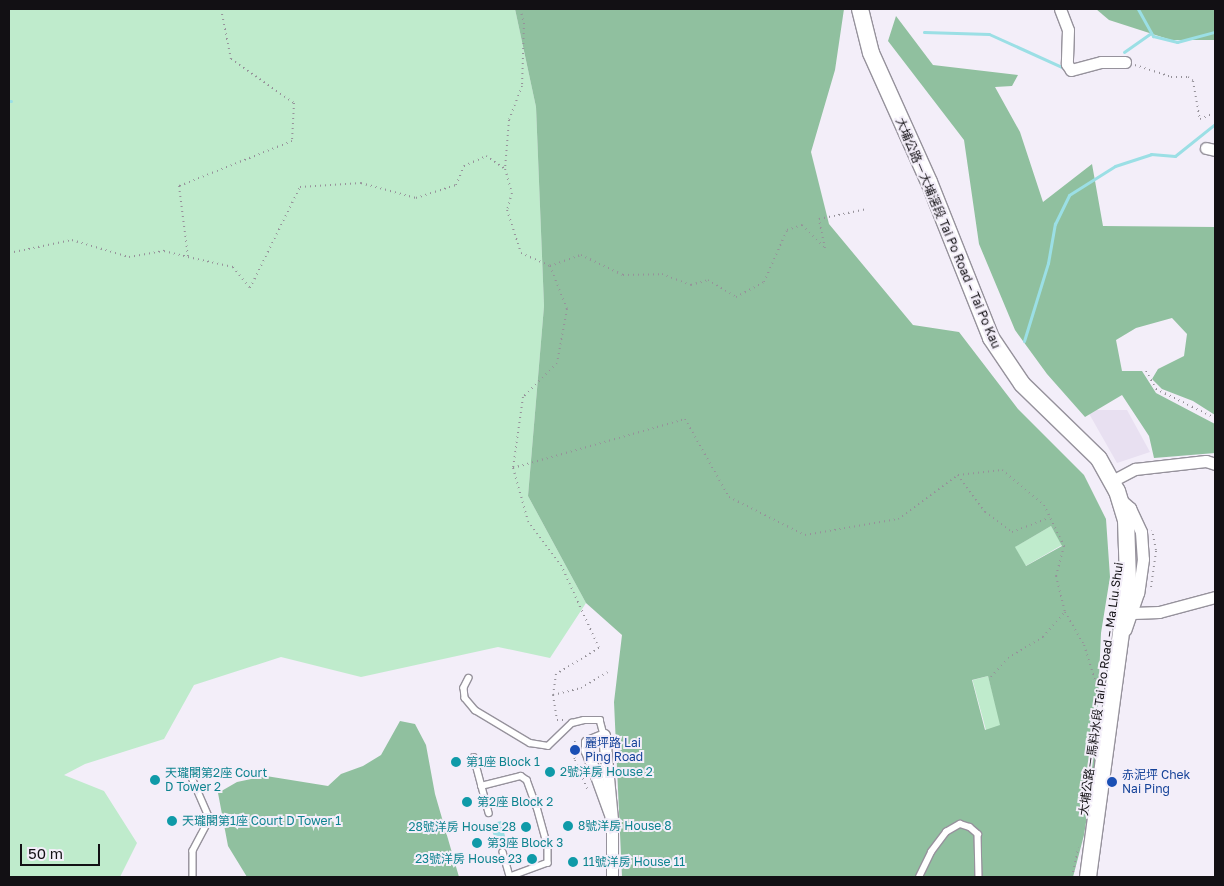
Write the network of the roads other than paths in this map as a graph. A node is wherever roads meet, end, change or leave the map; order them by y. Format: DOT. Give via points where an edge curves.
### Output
graph roads {
  1 [pos="860,9"];
  2 [pos="1060,9"];
  3 [pos="1125,62"];
  4 [pos="1215,464"];
  5 [pos="1112,481"];
  6 [pos="1120,500"];
  7 [pos="1215,597"];
  8 [pos="1133,613"];
  9 [pos="1120,640"];
  10 [pos="469,678"];
  11 [pos="604,735"];
  12 [pos="474,757"];
  13 [pos="193,780"];
  14 [pos="482,786"];
  15 [pos="489,813"];
  16 [pos="612,820"];
  17 [pos="503,852"];
  18 [pos="193,877"];
  19 [pos="510,877"];
  20 [pos="612,877"];
  21 [pos="919,877"];
  22 [pos="979,877"];
  23 [pos="1088,877"];
  1 -- 5 [label="main road, 大埔公路－大埔滘段 Tai Po Road – Tai Po Kau" via="871,53 1000,354 1022,384 1092,451"];
  2 -- 3 [label="street" via="1068,30 1067,64 1071,70 1100,62"];
  4 -- 5 [label="street" via="1206,461 1135,469"];
  5 -- 6 [label="main road, 大埔公路－馬料水段 Tai Po Road – Ma Liu Shui"];
  6 -- 8 [label="street" via="1130,508 1142,538 1141,577"];
  6 -- 9 [label="main road, 大埔公路－馬料水段 Tai Po Road – Ma Liu Shui" via="1129,554"];
  7 -- 8 [label="street" via="1159,612"];
  8 -- 9 [label="street"];
  9 -- 23 [label="main road, 大埔公路－馬料水段 Tai Po Road – Ma Liu Shui"];
  10 -- 11 [label="lane" via="464,688 465,698 475,710 530,743 548,746 572,724 584,720 600,720"];
  11 -- 16 [label="street"];
  11 -- 16 [label="street" via="587,742 587,751"];
  12 -- 14 [label="lane"];
  13 -- 18 [label="lane" via="210,819 194,851"];
  14 -- 15 [label="lane"];
  14 -- 19 [label="lane" via="521,776 527,780 537,807 548,847 548,863"];
  16 -- 20 [label="street"];
  17 -- 19 [label="lane"];
  21 -- 22 [label="lane" via="931,852 946,832 960,824 974,830 979,840"];
}
